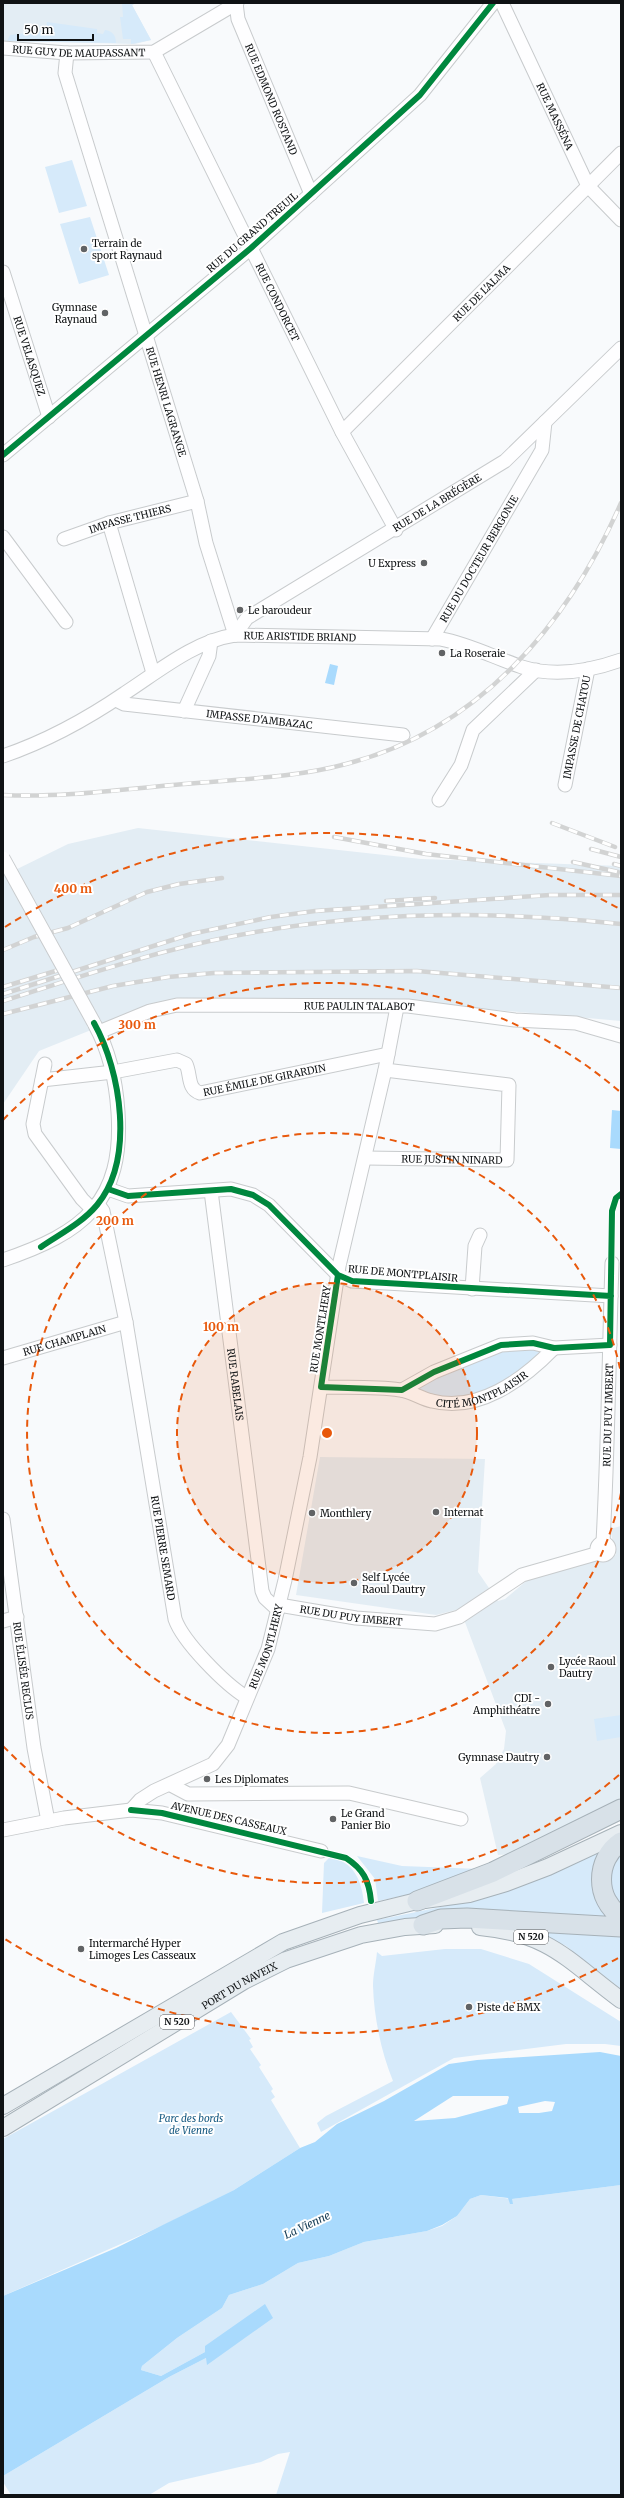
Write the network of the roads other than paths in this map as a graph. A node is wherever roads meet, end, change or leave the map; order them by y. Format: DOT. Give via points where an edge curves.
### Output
graph roads {
  1 [pos="237,3"];
  2 [pos="493,3"];
  3 [pos="502,3"];
  4 [pos="3,48"];
  5 [pos="154,52"];
  6 [pos="67,53"];
  7 [pos="621,153"];
  8 [pos="588,186"];
  9 [pos="311,194"];
  10 [pos="621,220"];
  11 [pos="251,248"];
  12 [pos="3,272"];
  13 [pos="145,337"];
  14 [pos="621,348"];
  15 [pos="49,417"];
  16 [pos="545,422"];
  17 [pos="342,432"];
  18 [pos="521,446"];
  19 [pos="3,455"];
  20 [pos="524,478"];
  21 [pos="197,501"];
  22 [pos="109,523"];
  23 [pos="396,530"];
  24 [pos="3,537"];
  25 [pos="64,539"];
  26 [pos="66,622"];
  27 [pos="235,635"];
  28 [pos="432,639"];
  29 [pos="211,641"];
  30 [pos="621,660"];
  31 [pos="588,669"];
  32 [pos="536,670"];
  33 [pos="153,673"];
  34 [pos="116,700"];
  35 [pos="184,711"];
  36 [pos="403,735"];
  37 [pos="3,756"];
  38 [pos="565,785"];
  39 [pos="439,800"];
  40 [pos="3,858"];
  41 [pos="397,1007"];
  42 [pos="96,1028"];
  43 [pos="621,1036"];
  44 [pos="388,1054"];
  45 [pos="46,1064"];
  46 [pos="385,1070"];
  47 [pos="113,1072"];
  48 [pos="42,1080"];
  49 [pos="365,1158"];
  50 [pos="108,1189"];
  51 [pos="212,1191"];
  52 [pos="96,1207"];
  53 [pos="480,1235"];
  54 [pos="3,1260"];
  55 [pos="612,1263"];
  56 [pos="338,1275"];
  57 [pos="472,1289"];
  58 [pos="611,1296"];
  59 [pos="126,1322"];
  60 [pos="610,1345"];
  61 [pos="554,1348"];
  62 [pos="3,1358"];
  63 [pos="321,1387"];
  64 [pos="402,1390"];
  65 [pos="3,1519"];
  66 [pos="262,1577"];
  67 [pos="285,1580"];
  68 [pos="278,1608"];
  69 [pos="17,1617"];
  70 [pos="3,1621"];
  71 [pos="246,1697"];
  72 [pos="171,1784"];
  73 [pos="621,1808"];
  74 [pos="131,1810"];
  75 [pos="461,1819"];
  76 [pos="48,1821"];
  77 [pos="3,1830"];
  78 [pos="621,1833"];
  79 [pos="621,1842"];
  80 [pos="321,1850"];
  81 [pos="417,1901"];
  82 [pos="621,1916"];
  83 [pos="423,1925"];
  84 [pos="621,1927"];
  85 [pos="621,2000"];
  86 [pos="3,2106"];
  87 [pos="3,2128"];
  1 -- 5 [label="street, RUE GUY DE MAUPASSANT"];
  1 -- 9 [label="street, RUE EDMOND ROSTAND" via="238,19"];
  2 -- 9 [label="street, RUE DU GRAND TREUIL" via="420,95"];
  3 -- 8 [label="street, RUE MASSÉNA"];
  4 -- 6 [label="street, RUE GUY DE MAUPASSANT"];
  5 -- 6 [label="street, RUE GUY DE MAUPASSANT"];
  5 -- 11 [label="street, RUE CONDORCET"];
  6 -- 13 [label="street, RUE HENRI LAGRANGE" via="65,73"];
  7 -- 8 [label="street, RUE DE L'ALMA"];
  8 -- 10 [label="street, RUE MASSÉNA"];
  8 -- 17 [label="street, RUE DE L'ALMA"];
  9 -- 11 [label="street, RUE DU GRAND TREUIL"];
  11 -- 13 [label="street, RUE DU GRAND TREUIL"];
  11 -- 17 [label="street, RUE CONDORCET"];
  12 -- 15 [label="street, RUE VELASQUEZ"];
  13 -- 15 [label="street, RUE DU GRAND TREUIL"];
  13 -- 21 [label="street, RUE HENRI LAGRANGE"];
  14 -- 16 [label="street, RUE DE LA BRÉGÈRE"];
  15 -- 19 [label="street, RUE DU GRAND TREUIL"];
  16 -- 18 [label="street, RUE DE LA BRÉGÈRE"];
  16 -- 20 [label="street, RUE DU DOCTEUR BERGONIE" via="542,450"];
  17 -- 23 [label="street, RUE CONDORCET"];
  18 -- 20 [label="street, RUE DU DOCTEUR BERGONIE" via="526,454"];
  18 -- 23 [label="street, RUE DE LA BRÉGÈRE" via="505,461"];
  20 -- 28 [label="street, RUE DU DOCTEUR BERGONIE"];
  21 -- 22 [label="street, IMPASSE THIERS"];
  21 -- 27 [label="street, RUE HENRI LAGRANGE" via="206,543"];
  22 -- 25 [label="street, IMPASSE THIERS"];
  22 -- 33 [label="street"];
  23 -- 27 [label="street, RUE DE LA BRÉGÈRE" via="247,618"];
  24 -- 26 [label="street"];
  27 -- 28 [label="street, RUE ARISTIDE BRIAND"];
  27 -- 29 [label="street, RUE ARISTIDE BRIAND"];
  28 -- 32 [label="street, RUE ARISTIDE BRIAND" via="461,644"];
  29 -- 33 [label="street, RUE ARISTIDE BRIAND"];
  29 -- 35 [label="street" via="208,656"];
  30 -- 31 [label="street, RUE ARISTIDE BRIAND"];
  31 -- 32 [label="street, RUE ARISTIDE BRIAND" via="558,672"];
  31 -- 38 [label="street, IMPASSE DE CHATOU"];
  32 -- 39 [label="street" via="473,730 461,765"];
  33 -- 34 [label="street, RUE ARISTIDE BRIAND"];
  34 -- 35 [label="street, IMPASSE D'AMBAZAC" via="124,704"];
  34 -- 37 [label="street, RUE ARISTIDE BRIAND" via="58,734"];
  35 -- 36 [label="street, IMPASSE D'AMBAZAC"];
  40 -- 42 [label="street, bridge"];
  41 -- 42 [label="street, RUE PAULIN TALABOT" via="177,1005"];
  41 -- 43 [label="street, RUE PAULIN TALABOT" via="408,1006 515,1020 576,1023"];
  41 -- 44 [label="street, RUE MONTLHERY"];
  42 -- 47 [label="street"];
  44 -- 46 [label="street, RUE MONTLHERY"];
  44 -- 47 [label="street, RUE ÉMILE DE GIRARDIN" via="200,1093 194,1092 188,1068 181,1061"];
  45 -- 48 [label="street"];
  46 -- 49 [label="street, RUE MONTLHERY"];
  46 -- 49 [label="street, RUE JUSTIN NINARD" via="509,1085 507,1160"];
  47 -- 48 [label="street, RUE ÉMILE DE GIRARDIN"];
  47 -- 50 [label="street" via="117,1095 119,1150"];
  48 -- 52 [label="street" via="33,1124 35,1134 82,1199"];
  49 -- 56 [label="street, RUE MONTLHERY"];
  50 -- 51 [label="street, RUE DE MONTPLAISIR" via="128,1196"];
  50 -- 52 [label="street"];
  51 -- 56 [label="street, RUE DE MONTPLAISIR" via="231,1189 254,1194 269,1205"];
  51 -- 66 [label="street, RUE RABELAIS"];
  52 -- 54 [label="street" via="82,1220 41,1247"];
  52 -- 59 [label="street, RUE PIERRE SEMARD" via="103,1211"];
  53 -- 57 [label="street, RUE DE MONTPLAISIR" via="475,1246"];
  55 -- 58 [label="street, RUE DU PUY IMBERT"];
  56 -- 57 [label="street, RUE DE MONTPLAISIR" via="352,1281"];
  56 -- 63 [label="street, RUE MONTLHERY"];
  57 -- 58 [label="street, RUE DE MONTPLAISIR"];
  58 -- 60 [label="street, RUE DU PUY IMBERT"];
  59 -- 62 [label="street, RUE CHAMPLAIN"];
  59 -- 71 [label="street, RUE PIERRE SEMARD" via="175,1619 182,1633 216,1672"];
  60 -- 61 [label="street"];
  60 -- 68 [label="street, RUE DU PUY IMBERT" via="601,1548 522,1576 459,1617 435,1624 356,1618"];
  61 -- 64 [label="street" via="533,1343 501,1345 434,1372"];
  61 -- 64 [label="street, CITÉ MONTPLAISIR" via="539,1364 494,1394 478,1401 459,1404 432,1401"];
  63 -- 64 [label="street, CITÉ MONTPLAISIR"];
  63 -- 67 [label="street, RUE MONTLHERY" via="310,1457"];
  65 -- 69 [label="street, RUE ÉLISÉE RECLUS"];
  66 -- 67 [label="street" via="274,1582"];
  66 -- 68 [label="street, RUE RABELAIS" via="265,1598"];
  67 -- 68 [label="street, RUE MONTLHERY"];
  68 -- 71 [label="street, RUE MONTLHERY" via="264,1661"];
  69 -- 70 [label="street"];
  69 -- 76 [label="street, RUE ÉLISÉE RECLUS" via="39,1780"];
  71 -- 72 [label="street" via="228,1745 213,1764"];
  72 -- 74 [label="street" via="140,1800"];
  72 -- 75 [label="street" via="188,1794 349,1793"];
  73 -- 81 [label="highway" via="493,1872"];
  74 -- 76 [label="street, AVENUE DES CASSEAUX"];
  74 -- 80 [label="street, AVENUE DES CASSEAUX" via="162,1813"];
  76 -- 77 [label="street, AVENUE DES CASSEAUX"];
  78 -- 81 [label="main road, N 520" via="548,1867 506,1883 469,1894"];
  79 -- 82 [label="highway" via="609,1852 601,1878 605,1897"];
  81 -- 86 [label="main road, PORT DU NAVEIX / N 520" via="360,1916 283,1942"];
  83 -- 84 [label="highway" via="441,1919 467,1918"];
  83 -- 85 [label="main road, N 520" via="500,1929 537,1939 572,1961"];
  83 -- 87 [label="main road, PORT DU NAVEIX / N 520" via="361,1935 286,1960 244,1981"];
}
